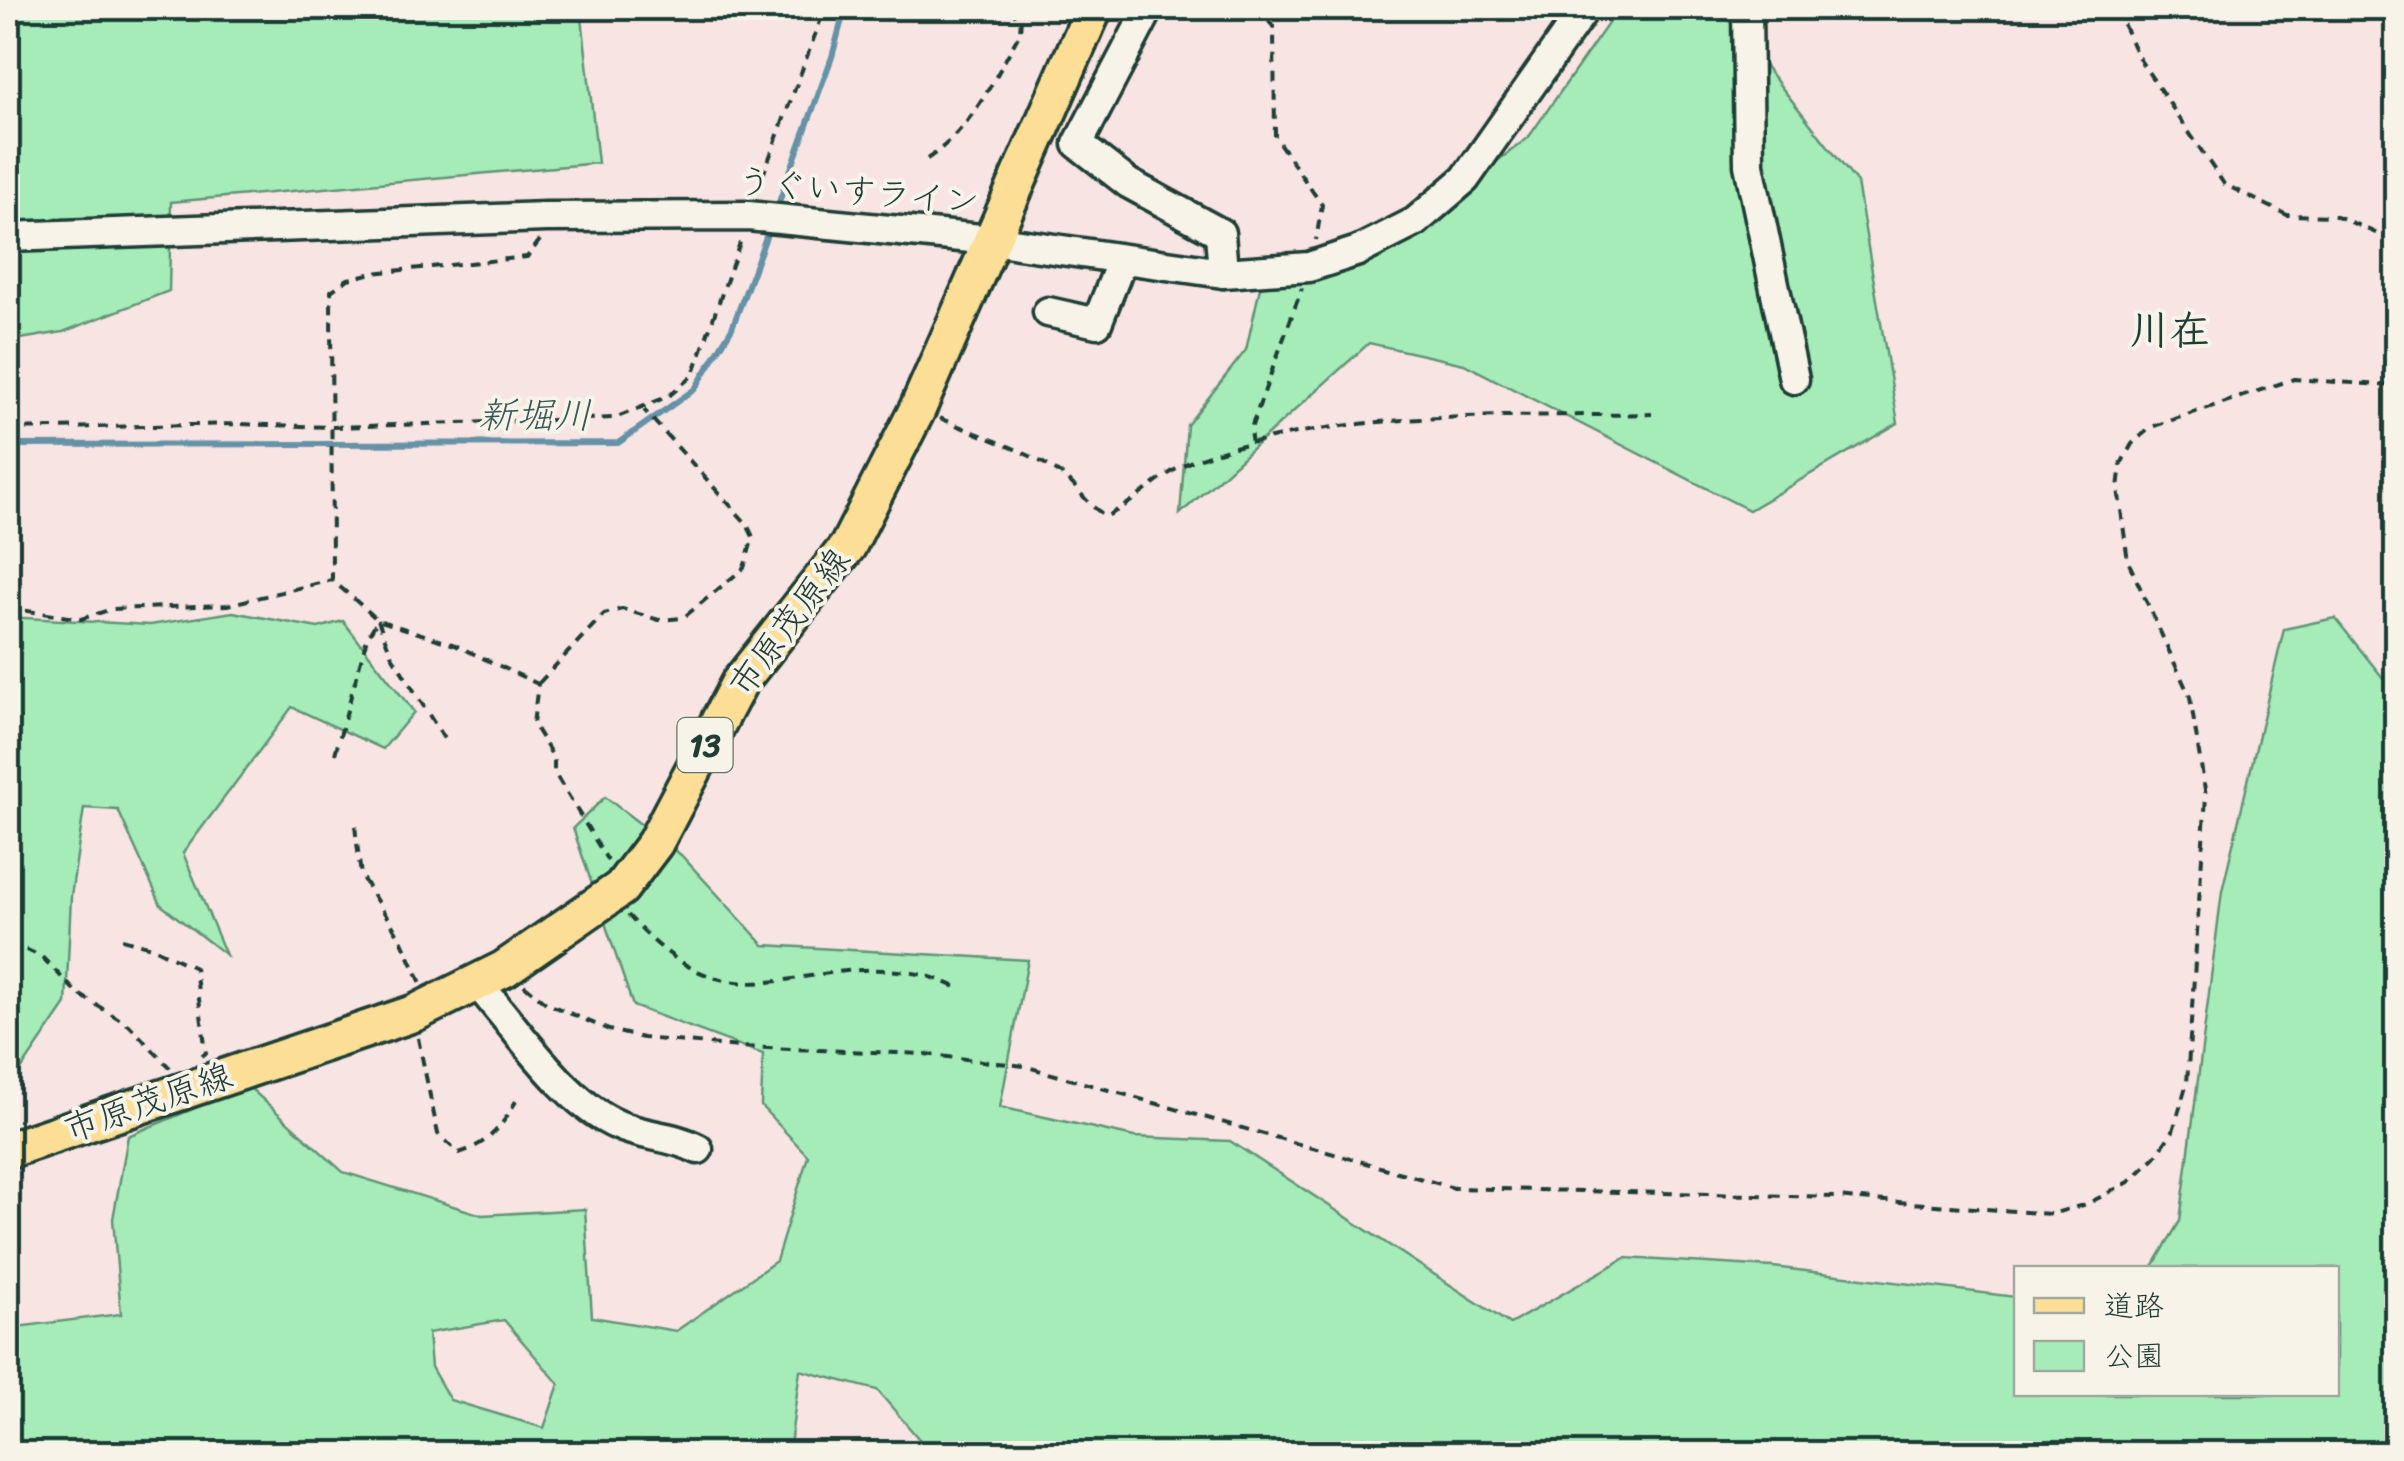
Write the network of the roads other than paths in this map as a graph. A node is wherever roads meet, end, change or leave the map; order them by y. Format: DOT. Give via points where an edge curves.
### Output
graph roads {
  1 [pos="1094,8"];
  2 [pos="1149,8"];
  3 [pos="1585,8"];
  4 [pos="1747,8"];
  5 [pos="8,237"];
  6 [pos="991,240"];
  7 [pos="1122,260"];
  8 [pos="1223,273"];
  9 [pos="1048,312"];
  10 [pos="1794,379"];
  11 [pos="491,977"];
  12 [pos="698,1149"];
  13 [pos="8,1150"];
  1 -- 6 [label="main road, 市原茂原線 / 13"];
  2 -- 8 [label="street" via="1078,144 1128,183 1220,233"];
  3 -- 8 [label="street, うぐいすライン" via="1465,179 1415,222 1308,268"];
  4 -- 10 [label="street" via="1750,165"];
  5 -- 6 [label="street, うぐいすライン" via="748,216"];
  6 -- 7 [label="street, うぐいすライン"];
  6 -- 11 [label="main road, 市原茂原線 / 13" via="848,546 740,683 655,843 616,892"];
  7 -- 8 [label="street, うぐいすライン"];
  7 -- 9 [label="street" via="1097,322"];
  11 -- 12 [label="street" via="585,1107 620,1127 674,1136"];
  11 -- 13 [label="main road, 市原茂原線 / 13" via="423,1009"];
}
